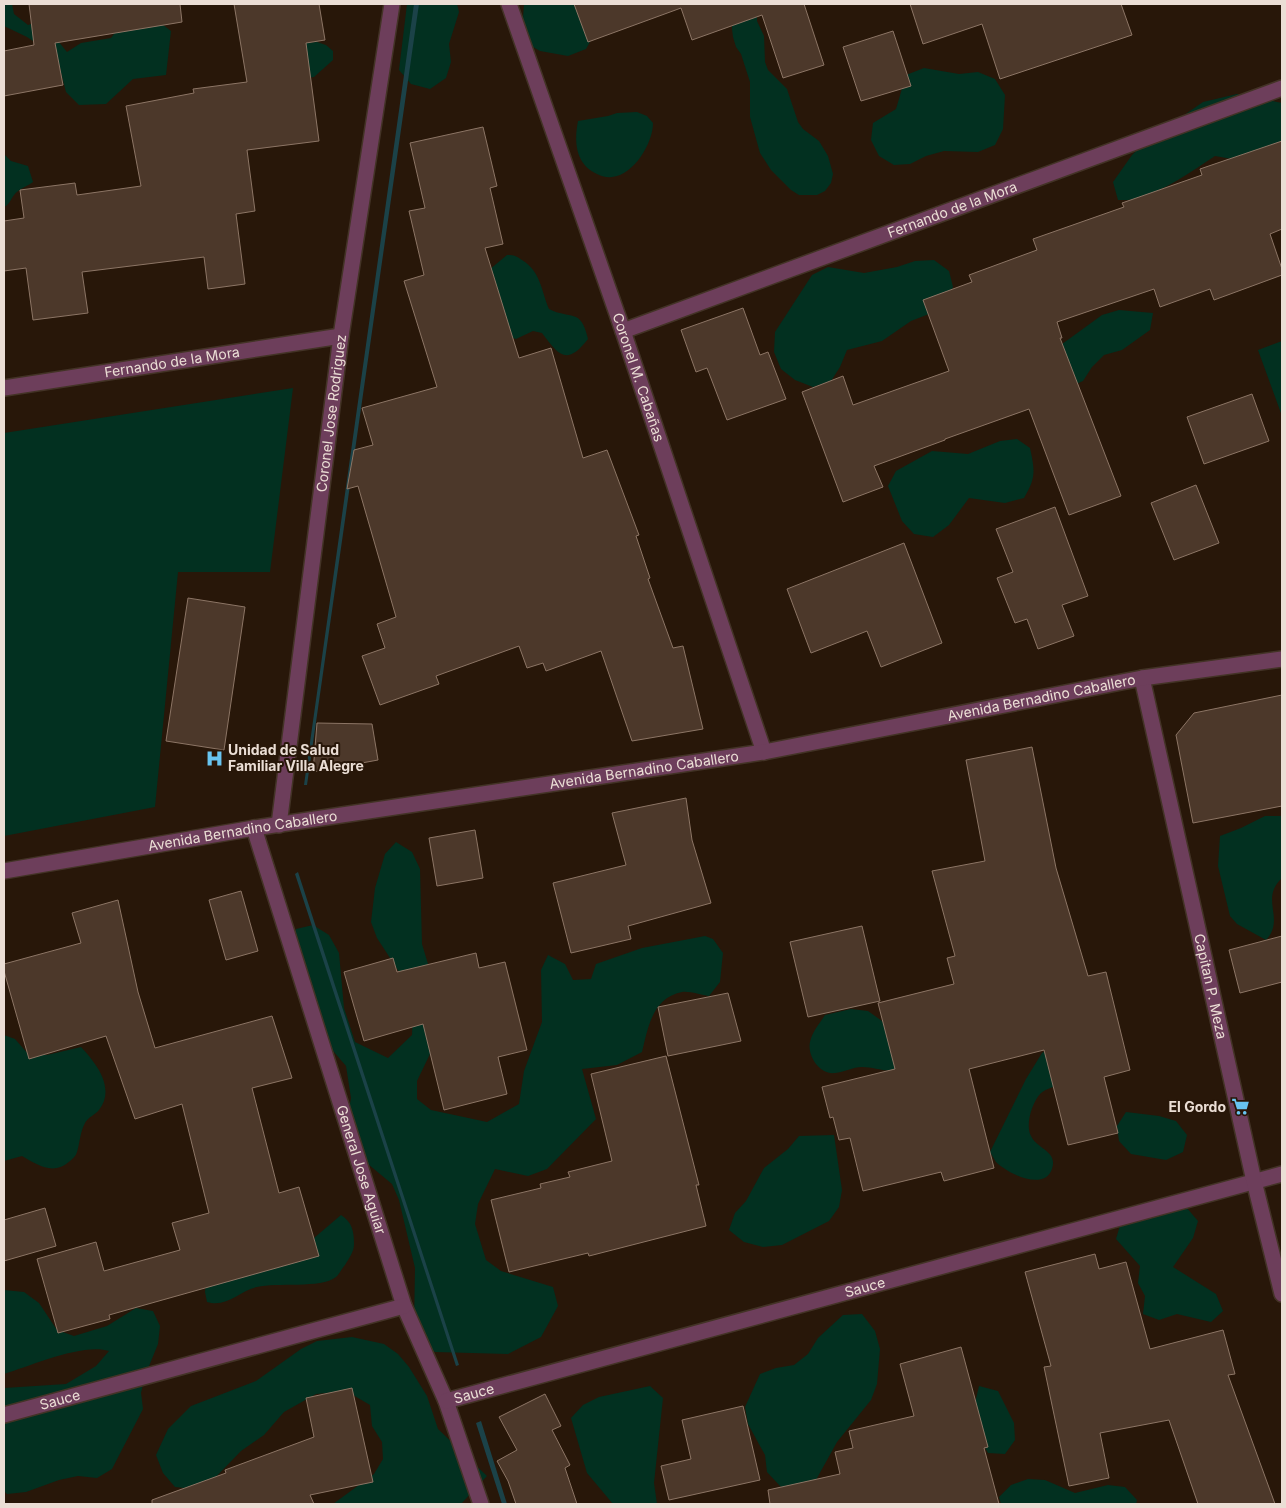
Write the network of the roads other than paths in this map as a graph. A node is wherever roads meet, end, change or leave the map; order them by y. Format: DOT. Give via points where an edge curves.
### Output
graph roads {
  1 [pos="392,4"];
  2 [pos="509,4"];
  3 [pos="1282,88"];
  4 [pos="623,330"];
  5 [pos="341,336"];
  6 [pos="4,388"];
  7 [pos="1282,659"];
  8 [pos="1142,678"];
  9 [pos="764,752"];
  10 [pos="279,825"];
  11 [pos="254,828"];
  12 [pos="4,871"];
  13 [pos="1282,1174"];
  14 [pos="1254,1181"];
  15 [pos="1282,1294"];
  16 [pos="404,1306"];
  17 [pos="446,1401"];
  18 [pos="4,1415"];
  19 [pos="481,1504"];
  1 -- 5 [label="street, Coronel Jose Rodriguez"];
  2 -- 4 [label="street, Coronel M. Cabañas"];
  3 -- 4 [label="street, Fernando de la Mora"];
  4 -- 9 [label="street, Coronel M. Cabañas"];
  5 -- 6 [label="street, Fernando de la Mora"];
  5 -- 10 [label="street, Coronel Jose Rodriguez"];
  7 -- 8 [label="street, Avenida Bernadino Caballero"];
  8 -- 9 [label="street, Avenida Bernadino Caballero"];
  8 -- 14 [label="street, Capitan P. Meza"];
  9 -- 10 [label="street, Avenida Bernadino Caballero"];
  10 -- 11 [label="street, Avenida Bernadino Caballero"];
  11 -- 12 [label="street, Avenida Bernadino Caballero"];
  11 -- 16 [label="street, General Jose Aguiar"];
  13 -- 14 [label="street, Sauce"];
  14 -- 15 [label="street, Capitan P. Meza"];
  14 -- 17 [label="street, Sauce"];
  16 -- 17 [label="street, General Jose Aguiar"];
  16 -- 18 [label="street, Sauce"];
  17 -- 19 [label="street, General Jose Aguiar"];
}
